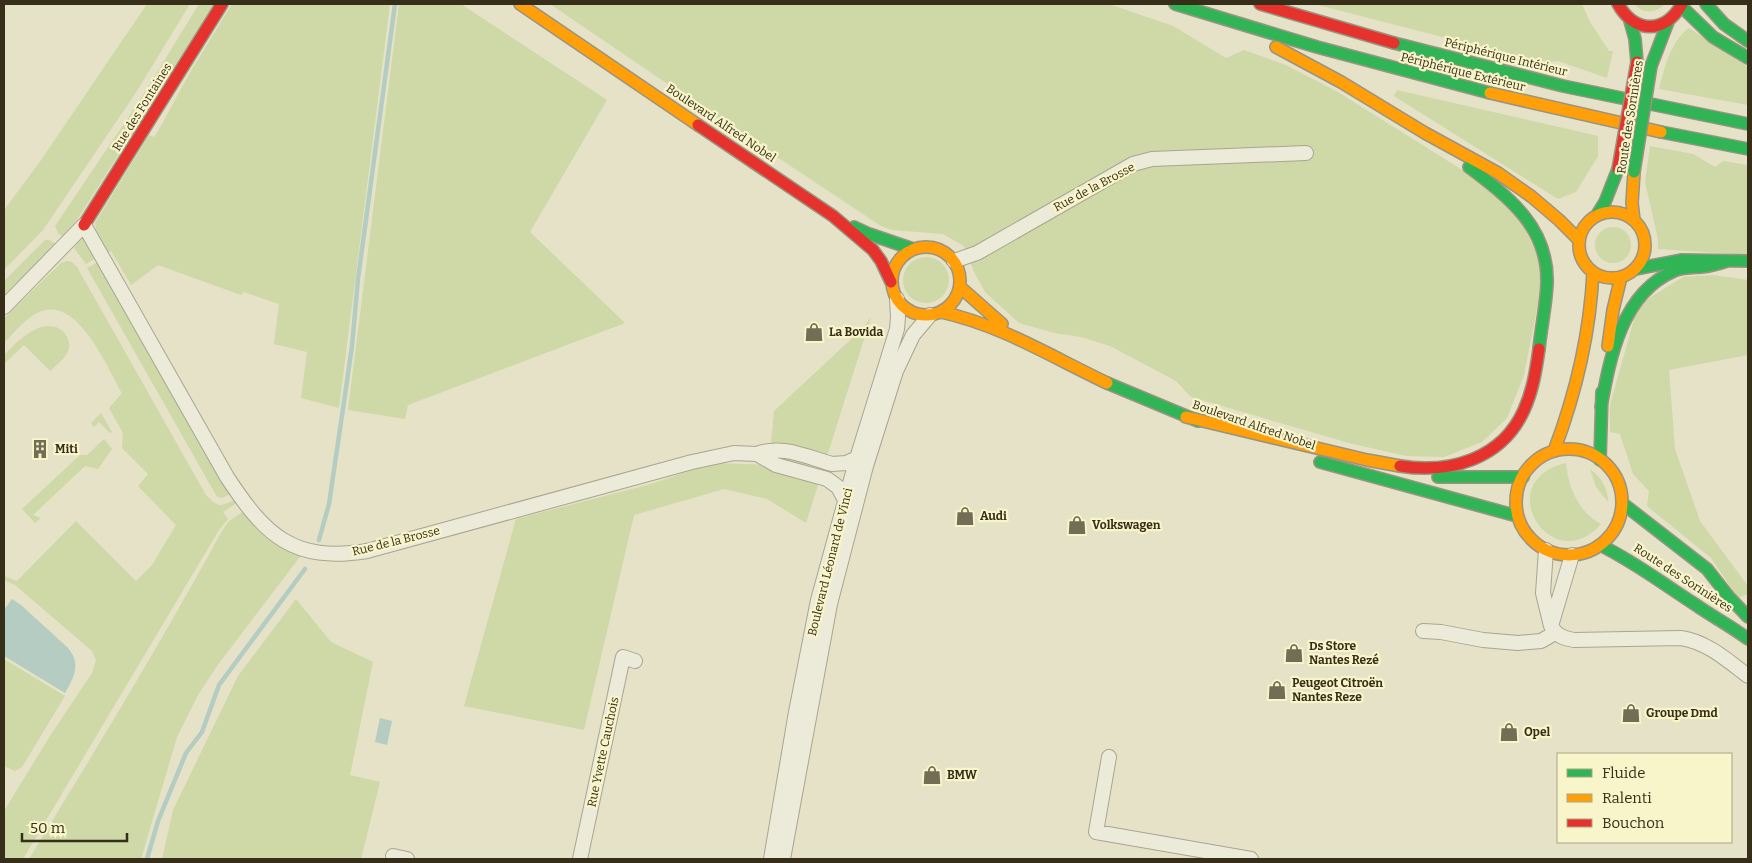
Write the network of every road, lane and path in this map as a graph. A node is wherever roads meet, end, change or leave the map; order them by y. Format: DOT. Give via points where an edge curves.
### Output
graph roads {
  1 [pos="222,4"];
  2 [pos="520,4"];
  3 [pos="1175,4"];
  4 [pos="1260,4"];
  5 [pos="1618,4"];
  6 [pos="1706,4"];
  7 [pos="1682,5"];
  8 [pos="1630,20"];
  9 [pos="1668,22"];
  10 [pos="1257,30"];
  11 [pos="1748,41"];
  12 [pos="1748,58"];
  13 [pos="1748,124"];
  14 [pos="1425,133"];
  15 [pos="1748,149"];
  16 [pos="1306,153"];
  17 [pos="1597,215"];
  18 [pos="833,216"];
  19 [pos="1634,220"];
  20 [pos="84,225"];
  21 [pos="1579,240"];
  22 [pos="913,249"];
  23 [pos="954,261"];
  24 [pos="1727,261"];
  25 [pos="1748,261"];
  26 [pos="1635,269"];
  27 [pos="1593,272"];
  28 [pos="1621,277"];
  29 [pos="892,282"];
  30 [pos="960,287"];
  31 [pos="897,299"];
  32 [pos="4,307"];
  33 [pos="935,313"];
  34 [pos="1021,339"];
  35 [pos="1601,406"];
  36 [pos="1186,417"];
  37 [pos="1250,431"];
  38 [pos="1279,451"];
  39 [pos="1554,451"];
  40 [pos="757,454"];
  41 [pos="857,458"];
  42 [pos="1306,458"];
  43 [pos="1600,460"];
  44 [pos="1523,477"];
  45 [pos="845,500"];
  46 [pos="1622,503"];
  47 [pos="1517,516"];
  48 [pos="1600,545"];
  49 [pos="1546,550"];
  50 [pos="1572,555"];
  51 [pos="1748,617"];
  52 [pos="1553,630"];
  53 [pos="1423,631"];
  54 [pos="1748,639"];
  55 [pos="635,661"];
  56 [pos="1748,676"];
  57 [pos="1109,757"];
  58 [pos="393,856"];
  59 [pos="407,859"];
  60 [pos="580,859"];
  61 [pos="771,859"];
  62 [pos="783,859"];
  63 [pos="1251,859"];
  1 -- 20 [label="main road, Rue des Fontaines"];
  2 -- 18 [label="main road, Boulevard Alfred Nobel"];
  3 -- 10 [label="main road, Périphérique Extérieur"];
  4 -- 13 [label="main road, Périphérique Intérieur" via="1379,39 1549,82"];
  5 -- 8 [label="main road"];
  6 -- 11 [label="main road" via="1724,24"];
  7 -- 9 [label="main road, Route des Sorinières"];
  7 -- 12 [label="main road" via="1713,37"];
  8 -- 9 [label="main road" via="1649,27"];
  8 -- 17 [label="main road, Route des Sorinières, bridge" via="1637,62 1618,169"];
  9 -- 19 [label="main road, Route des Sorinières, bridge" via="1651,66 1634,172"];
  10 -- 14 [label="main road" via="1269,44 1341,82"];
  10 -- 15 [label="main road, Périphérique Extérieur" via="1510,98"];
  14 -- 21 [label="main road" via="1498,173 1532,197"];
  14 -- 37 [label="main road" via="1514,202 1537,235 1545,257 1546,300 1533,378 1526,405 1517,422 1494,446 1476,458 1457,466 1437,469 1380,463"];
  16 -- 23 [label="street, Rue de la Brosse" via="1152,159 1133,164 977,253"];
  17 -- 19 [label="main road" via="1614,212"];
  17 -- 21 [label="main road" via="1586,224"];
  18 -- 22 [label="main road" via="869,234"];
  18 -- 29 [label="main road, Boulevard Alfred Nobel" via="872,249"];
  19 -- 26 [label="main road" via="1644,235 1645,244 1641,262"];
  20 -- 32 [label="street"];
  20 -- 40 [label="street, Rue de la Brosse" via="227,477 259,521 289,544 307,550 342,554 367,550 692,462 734,453"];
  21 -- 27 [label="main road" via="1581,258"];
  22 -- 23 [label="main road" via="936,248"];
  22 -- 29 [label="main road" via="897,262"];
  23 -- 30 [label="main road"];
  24 -- 25 [label="main road"];
  24 -- 26 [label="main road" via="1682,260"];
  24 -- 35 [label="main road" via="1676,270 1660,278 1641,295 1622,325"];
  26 -- 28 [label="main road"];
  27 -- 28 [label="main road" via="1608,278"];
  27 -- 39 [label="main road" via="1592,302 1582,361"];
  28 -- 35 [label="main road" via="1613,310"];
  29 -- 31 [label="main road"];
  30 -- 33 [label="main road" via="949,306"];
  30 -- 34 [label="main road, Boulevard Alfred Nobel"];
  31 -- 33 [label="main road" via="911,312"];
  31 -- 41 [label="street, Boulevard Léonard de Vinci" via="897,329"];
  33 -- 34 [label="main road, Boulevard Alfred Nobel" via="966,316"];
  33 -- 62 [label="street, Boulevard Léonard de Vinci" via="913,336 896,372 866,466 830,604"];
  34 -- 36 [label="main road, Boulevard Alfred Nobel" via="1092,376"];
  35 -- 43 [label="main road"];
  36 -- 37 [label="main road"];
  36 -- 38 [label="main road, Boulevard Alfred Nobel"];
  37 -- 44 [label="main road, Boulevard Alfred Nobel" via="1327,457 1415,476"];
  39 -- 43 [label="main road" via="1580,451"];
  39 -- 44 [label="main road" via="1534,462"];
  40 -- 41 [label="street, Rue de la Brosse" via="783,450 832,464"];
  40 -- 45 [label="street, Rue de la Brosse" via="776,465 827,479"];
  41 -- 45 [label="street, Boulevard Léonard de Vinci"];
  42 -- 47 [label="main road, Boulevard Alfred Nobel"];
  43 -- 46 [label="main road" via="1616,479"];
  44 -- 47 [label="main road" via="1518,489"];
  45 -- 61 [label="street, Boulevard Léonard de Vinci" via="818,600"];
  46 -- 48 [label="main road" via="1618,523"];
  46 -- 51 [label="main road, Route des Sorinières" via="1707,569"];
  47 -- 49 [label="main road" via="1531,539"];
  48 -- 50 [label="main road"];
  48 -- 54 [label="main road, Route des Sorinières" via="1627,558"];
  49 -- 50 [label="main road"];
  49 -- 52 [label="street" via="1544,593"];
  50 -- 52 [label="street"];
  52 -- 53 [label="street" via="1541,641 1518,642"];
  52 -- 56 [label="street" via="1563,638 1574,640 1695,640"];
  55 -- 60 [label="street, Rue Yvette Cauchois" via="623,657"];
  57 -- 63 [label="street" via="1096,832"];
  58 -- 59 [label="street"];
}
